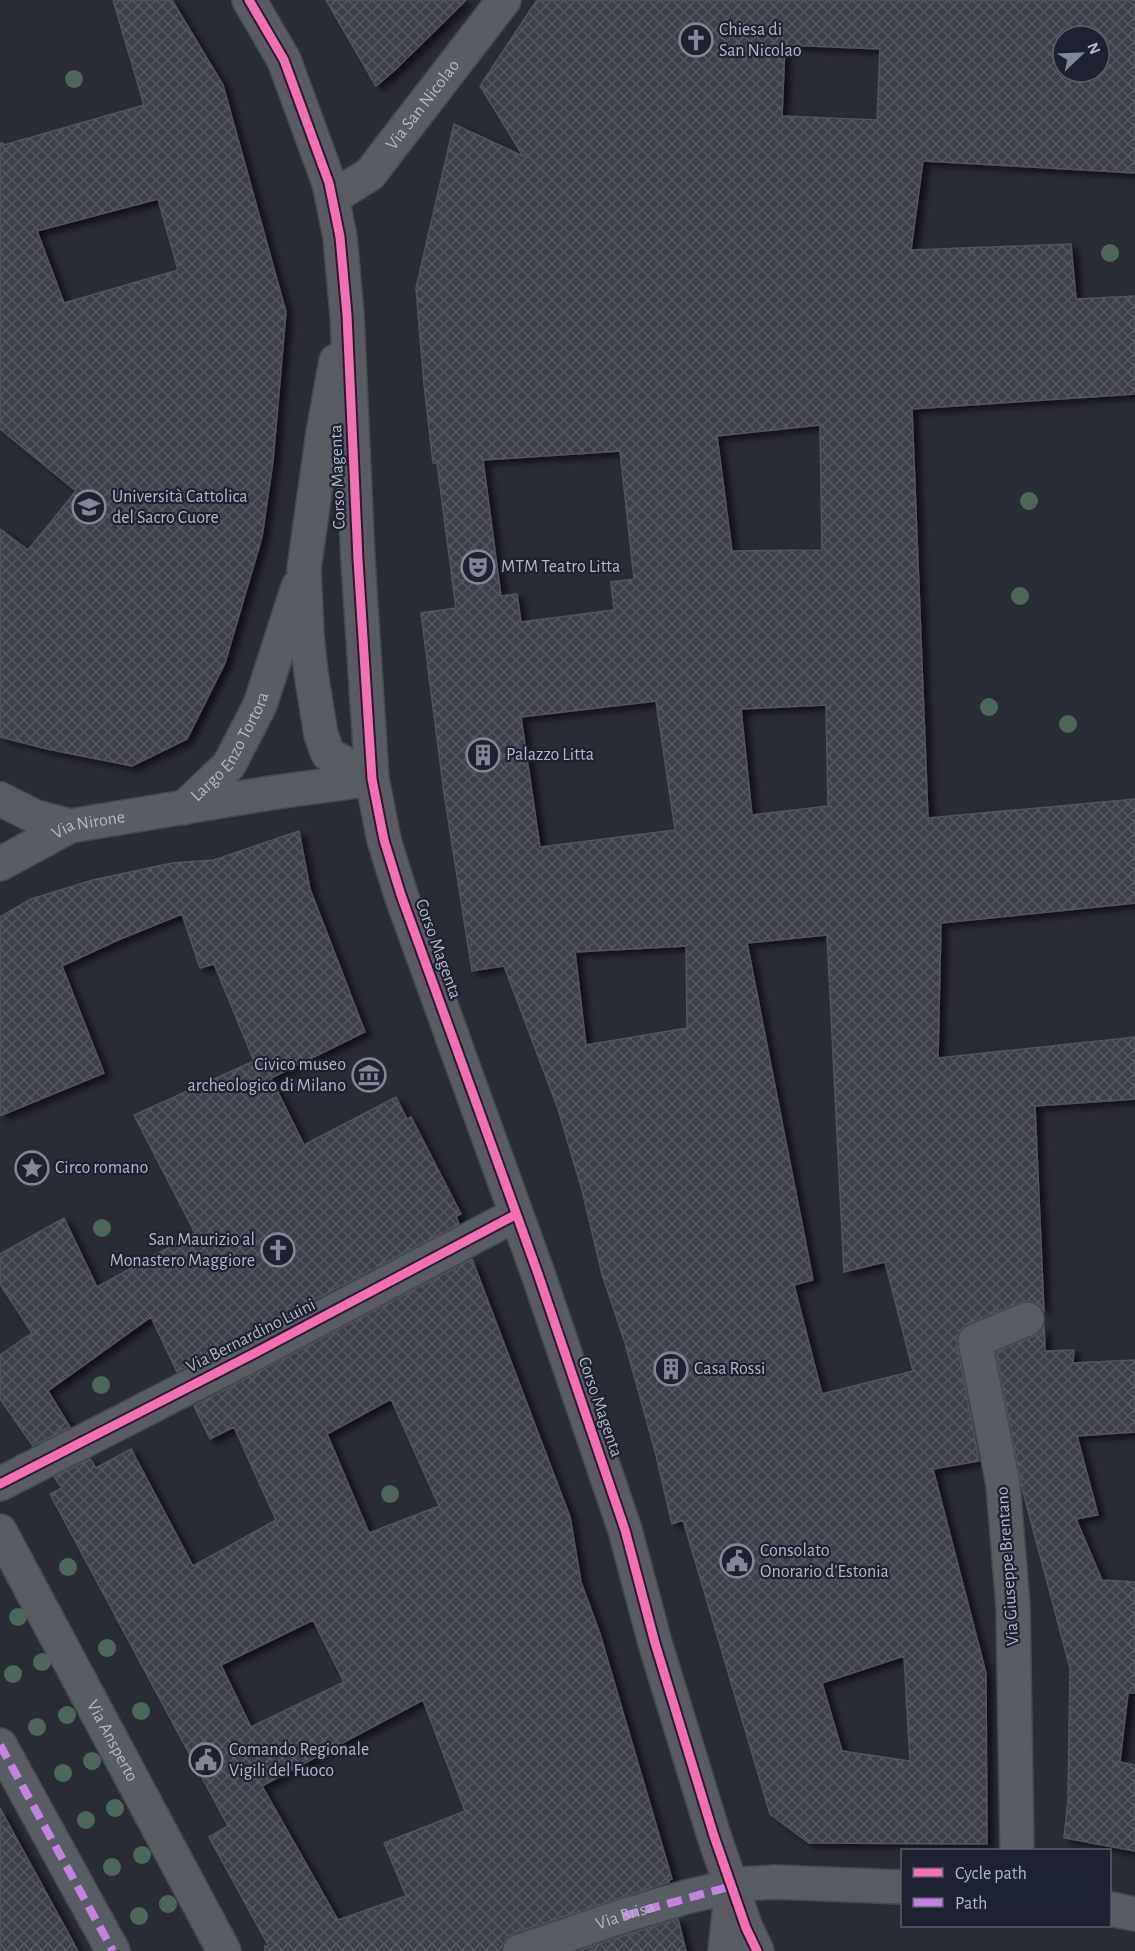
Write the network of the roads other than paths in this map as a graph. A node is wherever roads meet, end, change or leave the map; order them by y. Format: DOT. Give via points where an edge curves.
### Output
graph roads {
  1 [pos="249,0"];
  2 [pos="504,0"];
  3 [pos="332,198"];
  4 [pos="347,315"];
  5 [pos="304,569"];
  6 [pos="372,779"];
  7 [pos="0,799"];
  8 [pos="184,808"];
  9 [pos="70,826"];
  10 [pos="0,864"];
  11 [pos="515,1215"];
  12 [pos="1027,1319"];
  13 [pos="0,1484"];
  14 [pos="0,1531"];
  15 [pos="0,1745"];
  16 [pos="1017,1849"];
  17 [pos="732,1886"];
  18 [pos="901,1887"];
  19 [pos="1111,1909"];
  20 [pos="1135,1914"];
  21 [pos="113,1951"];
  22 [pos="224,1951"];
  23 [pos="520,1951"];
  24 [pos="725,1951"];
  25 [pos="757,1951"];
  1 -- 3 [label="street, Corso Magenta" via="285,60"];
  2 -- 3 [label="street, Via San Nicolao" via="370,174"];
  3 -- 4 [label="street, Corso Magenta"];
  4 -- 5 [label="street, Corso Magenta" via="322,433"];
  4 -- 6 [label="street, Corso Magenta"];
  5 -- 6 [label="street, Corso Magenta" via="311,673 321,735 328,754"];
  5 -- 8 [label="street, Largo Enzo Tortora" via="260,705 229,765"];
  6 -- 8 [label="street, Largo Enzo Tortora"];
  6 -- 11 [label="street, Corso Magenta" via="384,840 401,895"];
  7 -- 9 [label="street" via="36,817"];
  8 -- 9 [label="street, Via Nirone"];
  9 -- 10 [label="street, Via Nirone"];
  11 -- 13 [label="street, Via Bernardino Luini"];
  11 -- 17 [label="street, Corso Magenta" via="625,1530 655,1643"];
  12 -- 16 [label="street, Via Giuseppe Brentano" via="975,1341 1003,1484 1013,1606"];
  14 -- 22 [label="street, Via Ansperto"];
  15 -- 21 [label="street"];
  17 -- 18 [label="street, Via Brisa" via="775,1882"];
  17 -- 23 [label="street, Via Brisa" via="623,1916"];
  17 -- 24 [label="street"];
  17 -- 25 [label="street, Corso Magenta"];
  19 -- 20 [label="street"];
}
